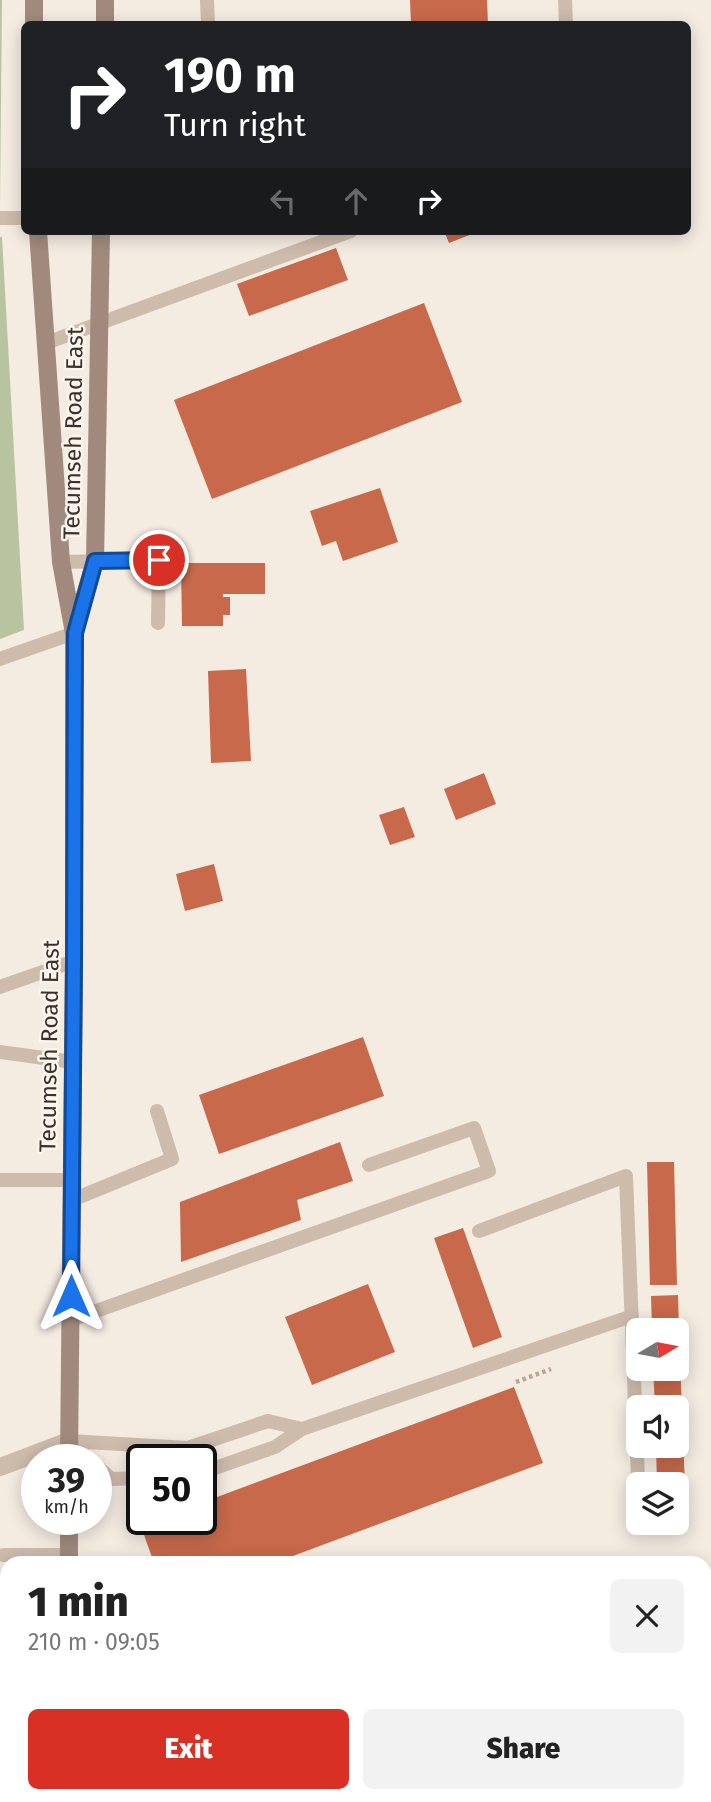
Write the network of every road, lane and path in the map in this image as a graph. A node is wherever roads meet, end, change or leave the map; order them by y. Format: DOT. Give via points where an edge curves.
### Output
graph roads {
  1 [pos="34,0"];
  2 [pos="105,0"];
  3 [pos="207,0"];
  4 [pos="565,0"];
  5 [pos="33,21"];
  6 [pos="105,21"];
  7 [pos="208,21"];
  8 [pos="566,21"];
  9 [pos="0,218"];
  10 [pos="21,218"];
  11 [pos="38,235"];
  12 [pos="101,235"];
  13 [pos="340,235"];
  14 [pos="99,323"];
  15 [pos="46,343"];
  16 [pos="95,561"];
  17 [pos="61,562"];
  18 [pos="158,624"];
  19 [pos="75,633"];
  20 [pos="0,659"];
  21 [pos="74,961"];
  22 [pos="0,987"];
  23 [pos="0,1052"];
  24 [pos="72,1062"];
  25 [pos="157,1111"];
  26 [pos="369,1165"];
  27 [pos="0,1180"];
  28 [pos="72,1180"];
  29 [pos="72,1200"];
  30 [pos="479,1231"];
  31 [pos="632,1316"];
  32 [pos="71,1320"];
  33 [pos="551,1369"];
  34 [pos="516,1382"];
  35 [pos="302,1429"];
  36 [pos="69,1441"];
  37 [pos="72,1444"];
  38 [pos="0,1467"];
  39 [pos="217,1467"];
  40 [pos="638,1472"];
  41 [pos="69,1535"];
  42 [pos="3,1555"];
  43 [pos="20,1556"];
  44 [pos="69,1556"];
  1 -- 5 [label="main road"];
  2 -- 6 [label="main road"];
  3 -- 7 [label="lane"];
  4 -- 8 [label="lane"];
  9 -- 10 [label="lane"];
  11 -- 15 [label="main road, Tecumseh Road East"];
  12 -- 14 [label="main road, Tecumseh Road East"];
  13 -- 14 [label="lane"];
  14 -- 15 [label="lane"];
  14 -- 16 [label="main road, Tecumseh Road East"];
  15 -- 17 [label="main road, Tecumseh Road East"];
  16 -- 17 [label="lane"];
  16 -- 18 [label="lane" via="159,560"];
  16 -- 19 [label="main road, Tecumseh Road East"];
  17 -- 19 [label="main road, Tecumseh Road East"];
  19 -- 20 [label="lane"];
  19 -- 21 [label="main road, Tecumseh Road East"];
  21 -- 22 [label="lane"];
  21 -- 24 [label="main road, Tecumseh Road East"];
  23 -- 24 [label="lane"];
  24 -- 28 [label="main road, Tecumseh Road East"];
  25 -- 29 [label="lane" via="172,1159"];
  26 -- 32 [label="lane" via="474,1128 489,1171"];
  27 -- 28 [label="lane"];
  28 -- 29 [label="main road, Tecumseh Road East"];
  29 -- 32 [label="main road, Tecumseh Road East"];
  30 -- 31 [label="lane" via="626,1176"];
  31 -- 35 [label="lane"];
  31 -- 40 [label="lane"];
  32 -- 36 [label="main road, Tecumseh Road East"];
  33 -- 34 [label="path"];
  35 -- 36 [label="lane" via="268,1421 188,1448"];
  35 -- 39 [label="lane" via="275,1447"];
  36 -- 37 [label="lane"];
  36 -- 38 [label="street"];
  41 -- 44 [label="main road"];
  42 -- 43 [label="lane"];
}
